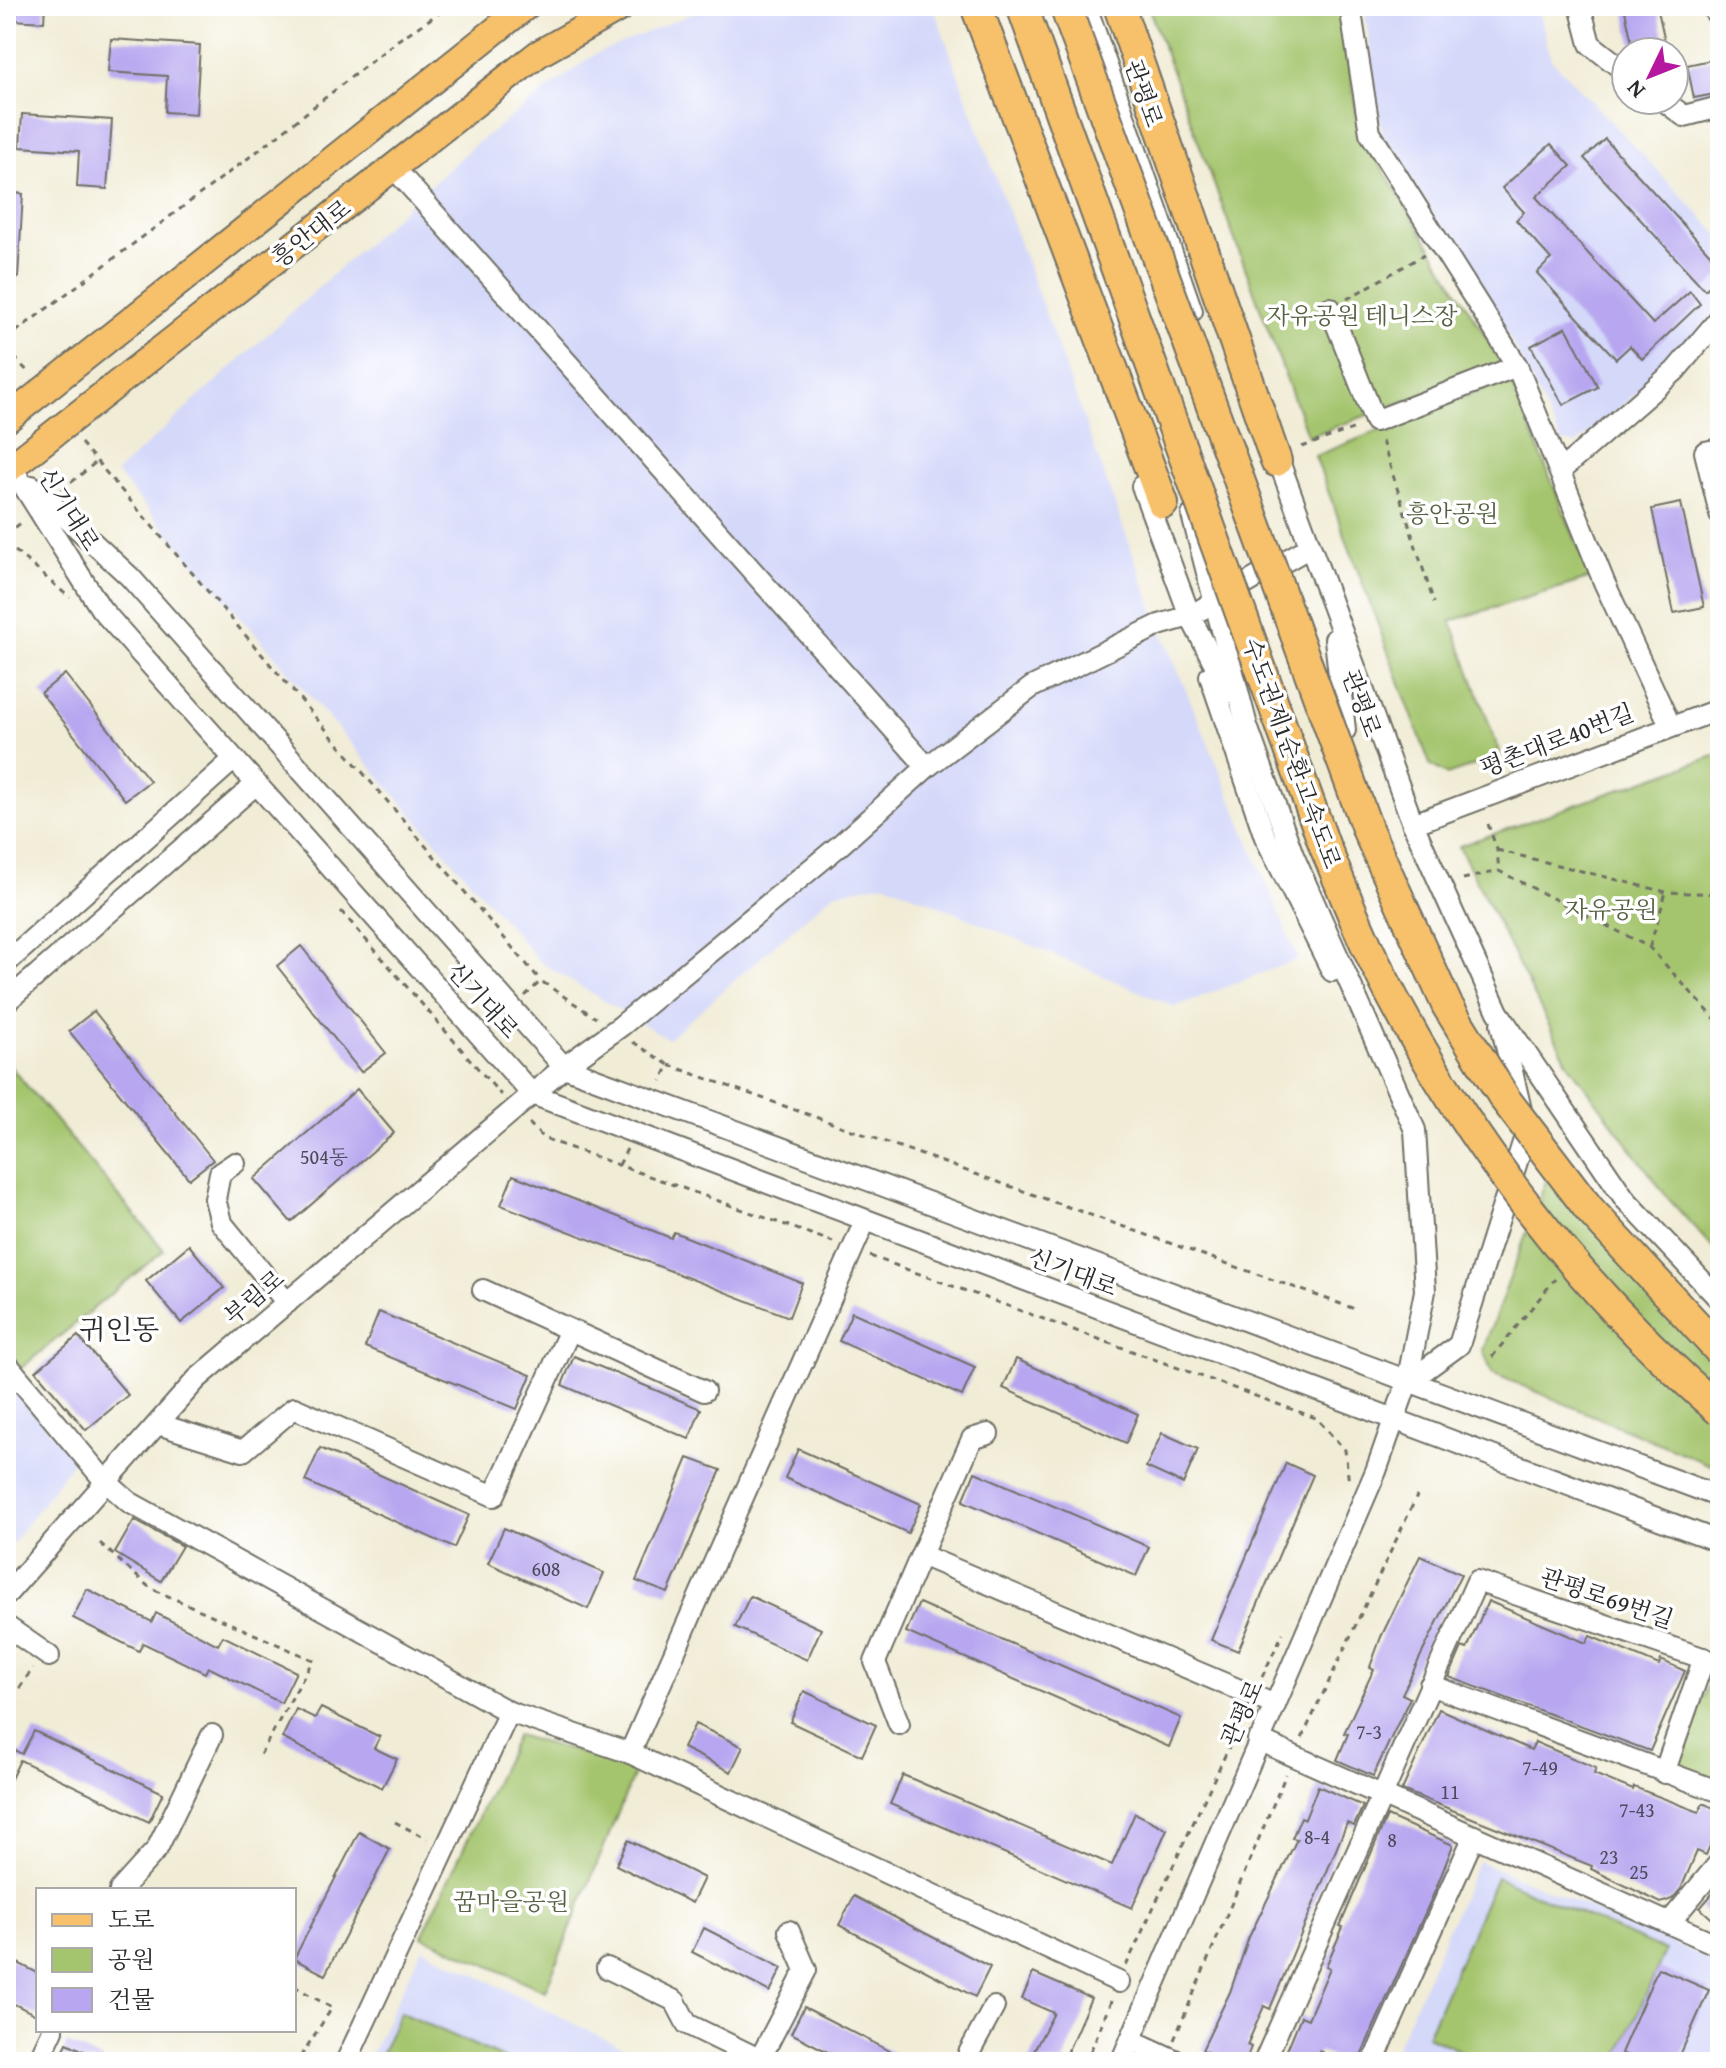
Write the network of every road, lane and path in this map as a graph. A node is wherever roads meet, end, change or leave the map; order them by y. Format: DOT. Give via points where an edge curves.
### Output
graph roads {
  1 [pos="450,6"];
  2 [pos="526,6"];
  3 [pos="623,6"];
  4 [pos="963,6"];
  5 [pos="976,6"];
  6 [pos="1011,6"];
  7 [pos="1022,6"];
  8 [pos="1065,6"];
  9 [pos="1086,6"];
  10 [pos="1122,6"];
  11 [pos="1350,6"];
  12 [pos="1580,6"];
  13 [pos="1713,6"];
  14 [pos="1720,10"];
  15 [pos="1610,60"];
  16 [pos="1720,107"];
  17 [pos="1690,114"];
  18 [pos="394,168"];
  19 [pos="1441,246"];
  20 [pos="1330,308"];
  21 [pos="1720,318"];
  22 [pos="6,339"];
  23 [pos="6,348"];
  24 [pos="1517,366"];
  25 [pos="45,389"];
  26 [pos="6,420"];
  27 [pos="1375,421"];
  28 [pos="68,422"];
  29 [pos="1720,449"];
  30 [pos="1289,454"];
  31 [pos="8,465"];
  32 [pos="1560,471"];
  33 [pos="1163,503"];
  34 [pos="1719,509"];
  35 [pos="1308,548"];
  36 [pos="1282,562"];
  37 [pos="1214,602"];
  38 [pos="1434,603"];
  39 [pos="1332,610"];
  40 [pos="1190,616"];
  41 [pos="1720,709"];
  42 [pos="1670,725"];
  43 [pos="1247,726"];
  44 [pos="1345,730"];
  45 [pos="233,760"];
  46 [pos="927,767"];
  47 [pos="255,785"];
  48 [pos="1413,824"];
  49 [pos="1488,824"];
  50 [pos="1497,850"];
  51 [pos="1499,871"];
  52 [pos="1463,879"];
  53 [pos="1666,892"];
  54 [pos="1720,894"];
  55 [pos="1649,947"];
  56 [pos="6,963"];
  57 [pos="541,981"];
  58 [pos="6,1002"];
  59 [pos="1498,1012"];
  60 [pos="1720,1024"];
  61 [pos="669,1065"];
  62 [pos="564,1067"];
  63 [pos="532,1094"];
  64 [pos="1415,1130"];
  65 [pos="1526,1133"];
  66 [pos="235,1163"];
  67 [pos="865,1221"];
  68 [pos="1558,1276"];
  69 [pos="483,1290"];
  70 [pos="1720,1300"];
  71 [pos="287,1303"];
  72 [pos="1355,1309"];
  73 [pos="570,1330"];
  74 [pos="1720,1341"];
  75 [pos="1720,1351"];
  76 [pos="1492,1357"];
  77 [pos="6,1363"];
  78 [pos="1407,1383"];
  79 [pos="704,1391"];
  80 [pos="1720,1411"];
  81 [pos="1394,1419"];
  82 [pos="158,1424"];
  83 [pos="988,1434"];
  84 [pos="1345,1450"];
  85 [pos="104,1480"];
  86 [pos="1350,1492"];
  87 [pos="1720,1497"];
  88 [pos="100,1543"];
  89 [pos="1720,1543"];
  90 [pos="921,1555"];
  91 [pos="6,1595"];
  92 [pos="6,1626"];
  93 [pos="1285,1628"];
  94 [pos="46,1654"];
  95 [pos="1712,1661"];
  96 [pos="1430,1685"];
  97 [pos="1253,1696"];
  98 [pos="1275,1705"];
  99 [pos="6,1708"];
  100 [pos="509,1712"];
  101 [pos="899,1724"];
  102 [pos="212,1735"];
  103 [pos="1258,1740"];
  104 [pos="630,1753"];
  105 [pos="259,1757"];
  106 [pos="1664,1773"];
  107 [pos="1720,1792"];
  108 [pos="1382,1794"];
  109 [pos="395,1822"];
  110 [pos="1474,1836"];
  111 [pos="446,1849"];
  112 [pos="1720,1862"];
  113 [pos="122,1888"];
  114 [pos="1669,1923"];
  115 [pos="789,1931"];
  116 [pos="1720,1946"];
  117 [pos="607,1968"];
  118 [pos="1119,1982"];
  119 [pos="296,1987"];
  120 [pos="994,2007"];
  121 [pos="52,2032"];
  122 [pos="1131,2040"];
  123 [pos="763,2061"];
  124 [pos="38,2062"];
  125 [pos="297,2062"];
  126 [pos="346,2062"];
  127 [pos="973,2062"];
  128 [pos="1086,2062"];
  129 [pos="1121,2062"];
  130 [pos="1179,2062"];
  131 [pos="1264,2062"];
  132 [pos="1373,2062"];
  1 -- 22 [label="path"];
  2 -- 25 [label="main road, 흥안대로"];
  3 -- 18 [label="main road, 흥안대로" via="538,54"];
  4 -- 40 [label="street"];
  5 -- 33 [label="highway"];
  6 -- 37 [label="street, 관평로" via="1171,433"];
  7 -- 80 [label="highway, 수도권제1순환고속도로, bridge" via="1325,847 1373,959 1490,1157 1580,1271 1661,1360"];
  8 -- 75 [label="highway, 수도권제1순환고속도로, bridge" via="1368,831 1447,1005 1505,1099 1589,1209"];
  9 -- 36 [label="street, 관평로"];
  10 -- 30 [label="street"];
  10 -- 30 [label="highway"];
  11 -- 19 [label="street" via="1370,133"];
  12 -- 15 [label="street" via="1590,44"];
  13 -- 14 [label="street" via="1715,12"];
  16 -- 17 [label="street"];
  18 -- 28 [label="main road, 흥안대로"];
  18 -- 46 [label="street"];
  19 -- 20 [label="path"];
  19 -- 24 [label="street"];
  20 -- 27 [label="street"];
  21 -- 32 [label="street" via="1675,371"];
  23 -- 25 [label="path"];
  24 -- 27 [label="street"];
  24 -- 32 [label="street"];
  25 -- 26 [label="main road, 흥안대로"];
  27 -- 30 [label="path"];
  27 -- 38 [label="path"];
  28 -- 31 [label="main road, 흥안대로"];
  28 -- 57 [label="path" via="95,463"];
  29 -- 34 [label="street" via="1705,452"];
  30 -- 35 [label="street"];
  31 -- 45 [label="street, 신기대로" via="101,609"];
  31 -- 62 [label="street, 신기대로" via="130,577"];
  32 -- 42 [label="street"];
  33 -- 40 [label="street"];
  35 -- 36 [label="street, 부림로"];
  35 -- 39 [label="street"];
  36 -- 37 [label="street, 부림로"];
  36 -- 44 [label="street, 관평로"];
  37 -- 40 [label="street, 부림로"];
  37 -- 43 [label="street, 관평로"];
  39 -- 44 [label="street"];
  39 -- 48 [label="street"];
  40 -- 43 [label="street"];
  40 -- 46 [label="street, 부림로" via="1159,625 1032,687"];
  40 -- 64 [label="street" via="1265,837"];
  41 -- 42 [label="street, 평촌대로40번길"];
  42 -- 48 [label="street, 평촌대로40번길"];
  43 -- 64 [label="street, 관평로" via="1293,855"];
  44 -- 65 [label="street, 관평로" via="1379,822"];
  45 -- 47 [label="street, 신기대로"];
  45 -- 56 [label="street"];
  46 -- 62 [label="street, 부림로" via="621,1026"];
  47 -- 58 [label="street"];
  47 -- 63 [label="street, 신기대로"];
  48 -- 59 [label="street"];
  49 -- 50 [label="path"];
  50 -- 51 [label="path"];
  50 -- 53 [label="path"];
  51 -- 52 [label="path"];
  51 -- 55 [label="path"];
  53 -- 54 [label="path"];
  53 -- 55 [label="path"];
  55 -- 60 [label="path"];
  59 -- 65 [label="street"];
  59 -- 70 [label="street" via="1625,1199"];
  61 -- 72 [label="path"];
  62 -- 63 [label="street, 부림로"];
  62 -- 78 [label="street, 신기대로"];
  63 -- 67 [label="street, 신기대로"];
  63 -- 71 [label="street, 부림로"];
  64 -- 78 [label="street, 관평로" via="1425,1291"];
  65 -- 74 [label="street"];
  65 -- 78 [label="street" via="1459,1345"];
  66 -- 71 [label="street" via="220,1173 215,1199 221,1222"];
  67 -- 81 [label="street, 신기대로"];
  67 -- 104 [label="street"];
  68 -- 76 [label="path"];
  69 -- 73 [label="street"];
  71 -- 82 [label="street, 부림로" via="197,1379"];
  73 -- 79 [label="street"];
  73 -- 82 [label="street" via="494,1496 294,1408 243,1451"];
  77 -- 85 [label="street"];
  78 -- 81 [label="street, 관평로"];
  78 -- 87 [label="street, 신기대로"];
  81 -- 89 [label="street, 신기대로"];
  81 -- 98 [label="street, 관평로"];
  82 -- 85 [label="street, 부림로"];
  83 -- 90 [label="street" via="972,1439"];
  84 -- 86 [label="path"];
  85 -- 91 [label="street, 부림로"];
  85 -- 100 [label="street" via="129,1502"];
  88 -- 105 [label="path" via="150,1588 313,1660"];
  90 -- 97 [label="street"];
  90 -- 101 [label="street" via="875,1662"];
  92 -- 94 [label="street"];
  93 -- 97 [label="path"];
  94 -- 99 [label="path"];
  95 -- 96 [label="street, 관평로69번길" via="1477,1581"];
  95 -- 106 [label="street, 관평로69번길"];
  96 -- 106 [label="street"];
  96 -- 108 [label="street, 관평로69번길"];
  97 -- 98 [label="street"];
  97 -- 118 [label="path"];
  98 -- 103 [label="street, 관평로"];
  100 -- 104 [label="street"];
  100 -- 111 [label="street"];
  102 -- 113 [label="street" via="157,1849"];
  103 -- 108 [label="street"];
  103 -- 122 [label="street, 관평로"];
  104 -- 118 [label="street"];
  106 -- 107 [label="street"];
  108 -- 110 [label="street"];
  108 -- 131 [label="street, 관평로69번길"];
  109 -- 111 [label="path"];
  110 -- 114 [label="street"];
  110 -- 132 [label="street"];
  111 -- 126 [label="street"];
  112 -- 114 [label="street"];
  114 -- 116 [label="street"];
  115 -- 123 [label="street" via="806,1970"];
  117 -- 123 [label="street" via="675,2001 687,2024"];
  118 -- 128 [label="path"];
  119 -- 125 [label="path" via="332,2008"];
  120 -- 127 [label="street" via="969,2053"];
  121 -- 124 [label="street"];
  122 -- 129 [label="street, 관평로"];
  122 -- 130 [label="street"];
}
